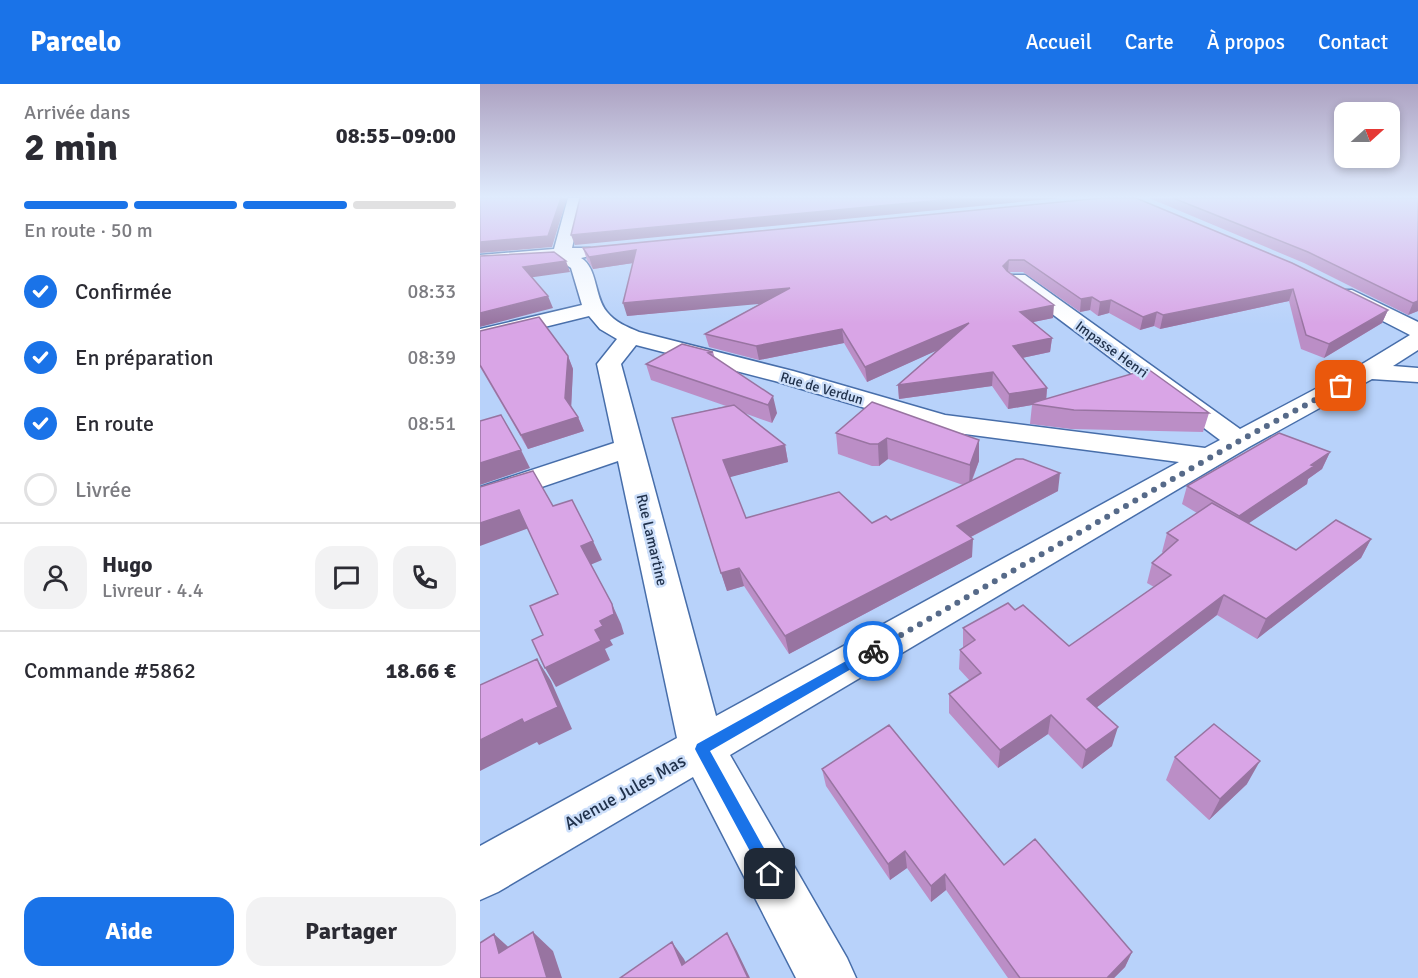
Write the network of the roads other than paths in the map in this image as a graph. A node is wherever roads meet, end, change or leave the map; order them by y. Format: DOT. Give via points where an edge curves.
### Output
graph roads {
  1 [pos="566,240"];
  2 [pos="601,250"];
  3 [pos="562,254"];
  4 [pos="480,260"];
  5 [pos="1015,278"];
  6 [pos="1326,284"];
  7 [pos="592,309"];
  8 [pos="1418,331"];
  9 [pos="480,336"];
  10 [pos="631,337"];
  11 [pos="1418,340"];
  12 [pos="1368,371"];
  13 [pos="1418,375"];
  14 [pos="630,447"];
  15 [pos="1225,450"];
  16 [pos="480,498"];
  17 [pos="702,749"];
  18 [pos="480,874"];
  19 [pos="827,978"];
  1 -- 3 [label="street"];
  2 -- 3 [label="street"];
  3 -- 4 [label="street"];
  3 -- 7 [label="street, Rue de Verdun" via="580,265"];
  5 -- 15 [label="street, Impasse Henri"];
  6 -- 8 [label="street"];
  7 -- 9 [label="street"];
  7 -- 10 [label="street, Rue de Verdun" via="610,329"];
  10 -- 14 [label="street, Rue Lamartine" via="609,364"];
  10 -- 15 [label="street, Rue de Verdun" via="784,376 942,423"];
  11 -- 12 [label="street, Avenue Jules Mas"];
  12 -- 13 [label="street"];
  12 -- 15 [label="street, Avenue Jules Mas"];
  14 -- 16 [label="street"];
  14 -- 17 [label="street, Rue Lamartine"];
  15 -- 17 [label="street, Avenue Jules Mas"];
  17 -- 18 [label="street, Avenue Jules Mas"];
  17 -- 19 [label="street, Rue Lamartine"];
}
